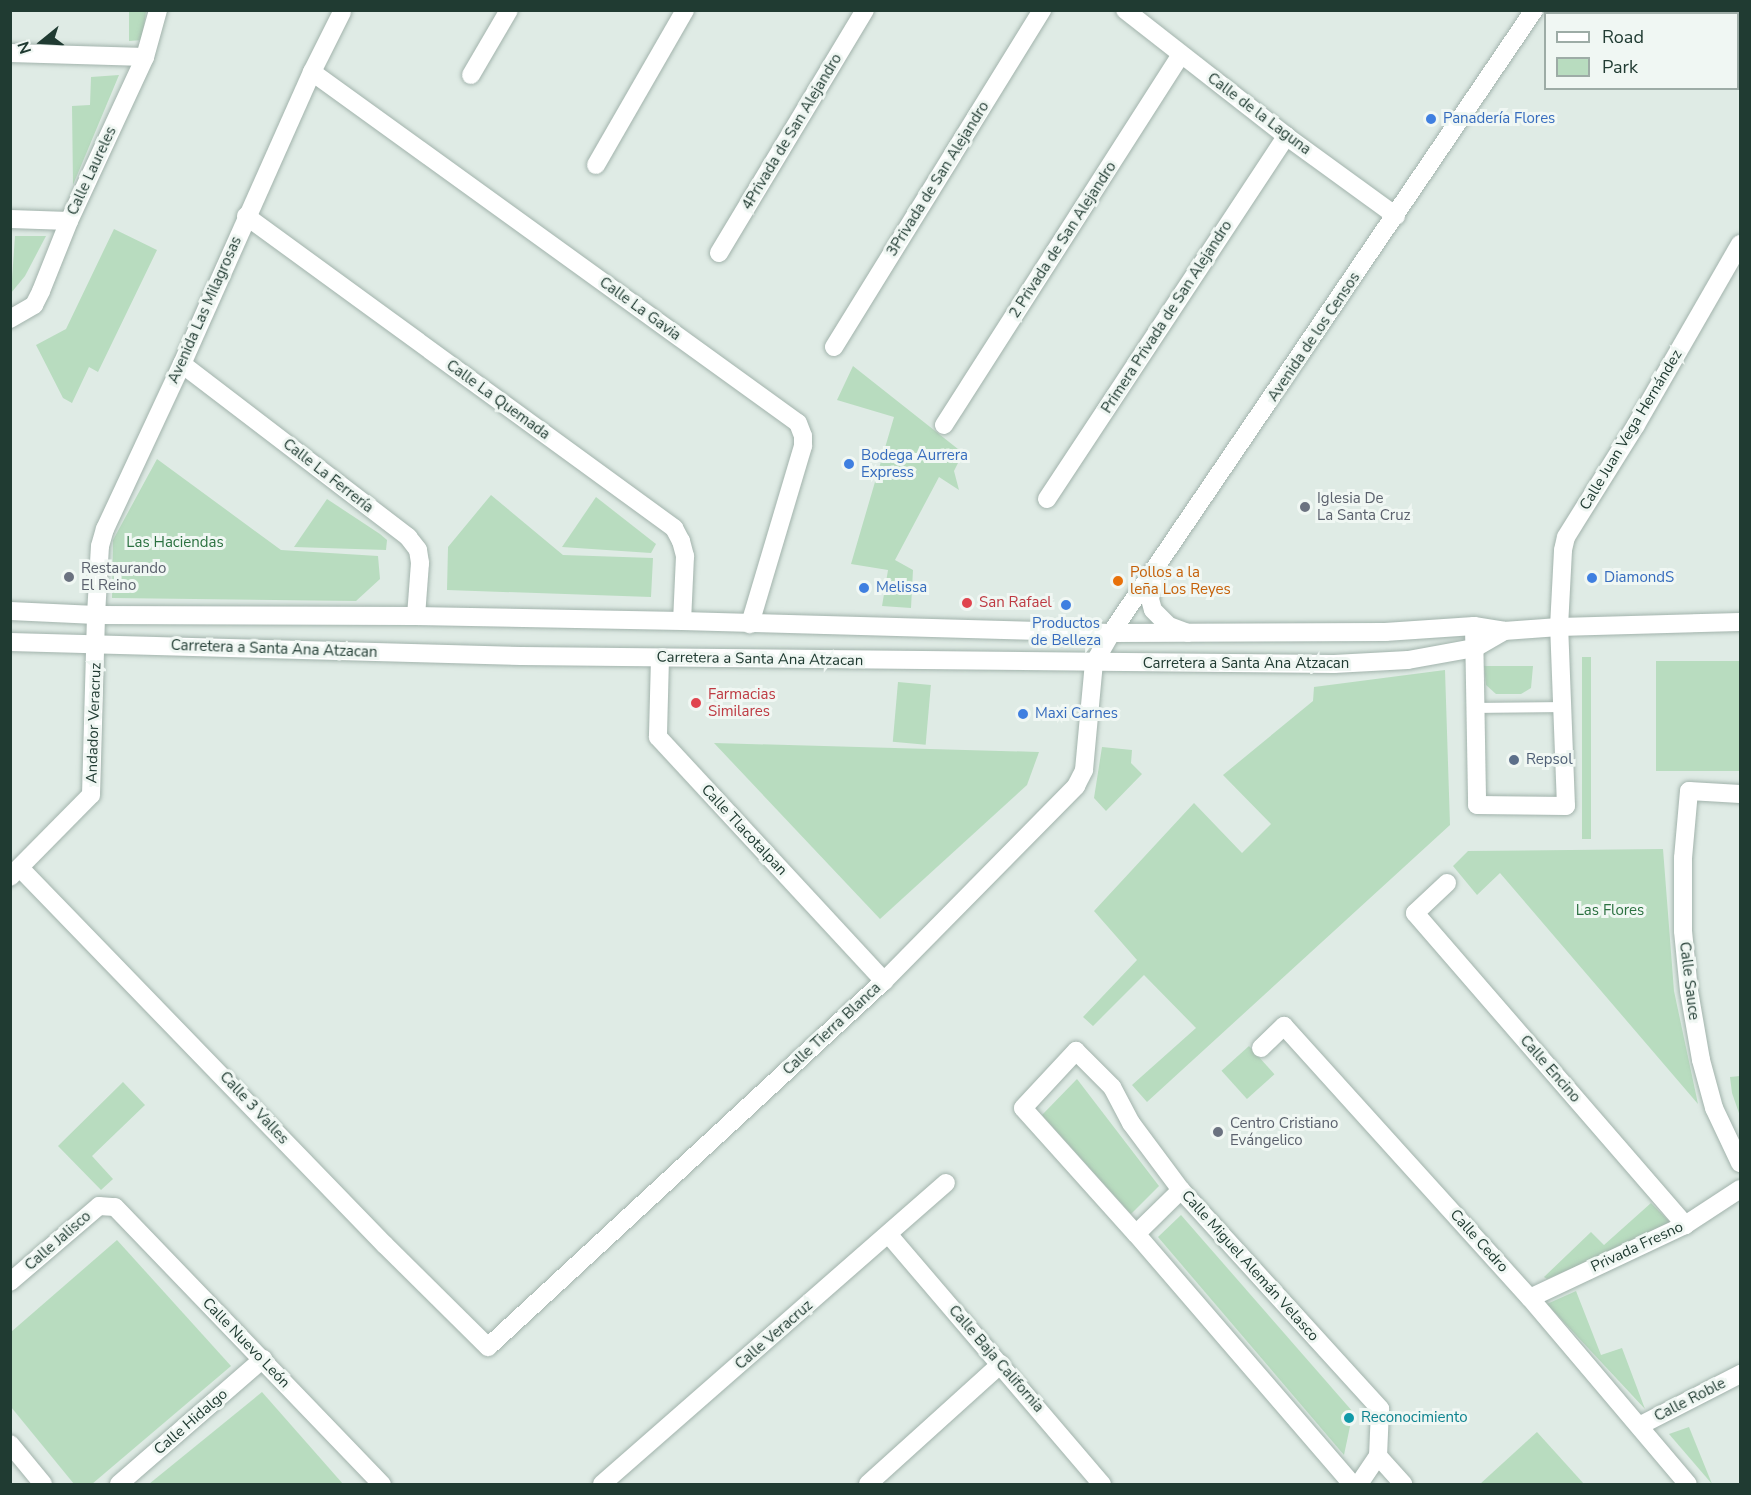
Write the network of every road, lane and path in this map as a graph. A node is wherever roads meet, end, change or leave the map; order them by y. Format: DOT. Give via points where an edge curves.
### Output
graph roads {
  1 [pos="158,10"];
  2 [pos="509,10"];
  3 [pos="685,10"];
  4 [pos="864,10"];
  5 [pos="1042,10"];
  6 [pos="1125,10"];
  7 [pos="1534,10"];
  8 [pos="342,12"];
  9 [pos="10,53"];
  10 [pos="1181,54"];
  11 [pos="146,57"];
  12 [pos="312,72"];
  13 [pos="471,75"];
  14 [pos="1286,136"];
  15 [pos="596,165"];
  16 [pos="246,216"];
  17 [pos="1396,216"];
  18 [pos="10,219"];
  19 [pos="69,221"];
  20 [pos="1740,244"];
  21 [pos="719,253"];
  22 [pos="10,319"];
  23 [pos="834,347"];
  24 [pos="182,364"];
  25 [pos="944,425"];
  26 [pos="1047,499"];
  27 [pos="1158,565"];
  28 [pos="10,611"];
  29 [pos="96,615"];
  30 [pos="416,616"];
  31 [pos="682,621"];
  32 [pos="1740,622"];
  33 [pos="750,624"];
  34 [pos="1474,626"];
  35 [pos="1559,627"];
  36 [pos="1504,632"];
  37 [pos="1111,633"];
  38 [pos="1188,633"];
  39 [pos="10,642"];
  40 [pos="96,644"];
  41 [pos="1475,648"];
  42 [pos="660,658"];
  43 [pos="1094,663"];
  44 [pos="1562,706"];
  45 [pos="1476,708"];
  46 [pos="1740,794"];
  47 [pos="15,872"];
  48 [pos="1447,883"];
  49 [pos="884,981"];
  50 [pos="1261,1048"];
  51 [pos="1740,1163"];
  52 [pos="946,1184"];
  53 [pos="1740,1189"];
  54 [pos="1181,1190"];
  55 [pos="108,1205"];
  56 [pos="1685,1225"];
  57 [pos="1136,1234"];
  58 [pos="889,1235"];
  59 [pos="10,1282"];
  60 [pos="1530,1298"];
  61 [pos="488,1347"];
  62 [pos="263,1359"];
  63 [pos="1001,1364"];
  64 [pos="1740,1374"];
  65 [pos="1638,1426"];
  66 [pos="10,1444"];
  67 [pos="1378,1456"];
  68 [pos="877,1482"];
  69 [pos="604,1484"];
  70 [pos="43,1485"];
  71 [pos="119,1485"];
  72 [pos="382,1485"];
  73 [pos="1102,1485"];
  74 [pos="1352,1485"];
  75 [pos="1359,1485"];
  76 [pos="1403,1485"];
  77 [pos="1688,1485"];
  1 -- 11 [label="street, Calle Laureles"];
  2 -- 13 [label="street"];
  3 -- 15 [label="street"];
  4 -- 21 [label="street, 4Privada de San Alejandro"];
  5 -- 23 [label="street, 3Privada de San Alejandro"];
  6 -- 10 [label="street, Calle de la Laguna"];
  7 -- 17 [label="street, Avenida de los Censos"];
  8 -- 12 [label="street, Avenida Las Milagrosas"];
  9 -- 11 [label="street"];
  10 -- 14 [label="street, Calle de la Laguna"];
  10 -- 25 [label="street, 2 Privada de San Alejandro"];
  11 -- 19 [label="street, Calle Laureles"];
  12 -- 16 [label="street, Avenida Las Milagrosas"];
  12 -- 33 [label="street, Calle La Gavia" via="798,423 803,446"];
  14 -- 17 [label="street, Calle de la Laguna"];
  14 -- 26 [label="street, Primera Privada de San Alejandro"];
  16 -- 24 [label="street, Avenida Las Milagrosas"];
  16 -- 31 [label="street, Calle La Quemada" via="674,528 685,555"];
  17 -- 27 [label="street, Avenida de los Censos"];
  18 -- 19 [label="street"];
  19 -- 22 [label="street, Calle Laureles" via="34,305"];
  20 -- 35 [label="street, Calle Juan Vega Hernández" via="1566,537"];
  24 -- 29 [label="street, Avenida Las Milagrosas" via="105,529 100,546"];
  24 -- 30 [label="street, Calle La Ferrería" via="408,537 418,550 420,563"];
  27 -- 37 [label="street, Avenida de los Censos"];
  27 -- 38 [label="street" via="1150,599 1154,610 1169,626"];
  28 -- 29 [label="street, Carretera a Santa Ana Atzacan"];
  29 -- 30 [label="street, Carretera a Santa Ana Atzacan"];
  29 -- 40 [label="street, Avenida Las Milagrosas"];
  30 -- 31 [label="street, Carretera a Santa Ana Atzacan"];
  31 -- 33 [label="street, Carretera a Santa Ana Atzacan"];
  32 -- 35 [label="street, Carretera a Santa Ana Atzacan"];
  33 -- 37 [label="street, Carretera a Santa Ana Atzacan"];
  34 -- 36 [label="street, Carretera a Santa Ana Atzacan"];
  34 -- 38 [label="street, Carretera a Santa Ana Atzacan" via="1385,632"];
  34 -- 41 [label="street"];
  35 -- 36 [label="street, Carretera a Santa Ana Atzacan"];
  35 -- 44 [label="street, Calle Juan Vega Hernández"];
  36 -- 41 [label="street, Carretera a Santa Ana Atzacan"];
  37 -- 38 [label="street, Carretera a Santa Ana Atzacan"];
  37 -- 43 [label="street, Avenida de los Censos"];
  39 -- 40 [label="street, Carretera a Santa Ana Atzacan"];
  40 -- 42 [label="street, Carretera a Santa Ana Atzacan"];
  40 -- 47 [label="street, Andador Veracruz" via="91,795"];
  41 -- 43 [label="street, Carretera a Santa Ana Atzacan" via="1359,664"];
  41 -- 45 [label="street"];
  42 -- 43 [label="street, Carretera a Santa Ana Atzacan"];
  42 -- 49 [label="street, Calle Tlacotalpan" via="657,738"];
  43 -- 49 [label="street, Calle Tierra Blanca" via="1084,770 1076,786"];
  44 -- 45 [label="lane"];
  44 -- 45 [label="street, Calle Juan Vega Hernández" via="1566,806 1477,805"];
  46 -- 51 [label="street, Calle Sauce" via="1689,791 1683,858 1683,931 1701,1060 1714,1108"];
  47 -- 61 [label="street, Calle 3 Valles"];
  48 -- 56 [label="street, Calle Encino" via="1415,913"];
  49 -- 61 [label="street, Calle Tierra Blanca"];
  50 -- 60 [label="street, Calle Cedro" via="1284,1026"];
  52 -- 58 [label="street, Calle Veracruz"];
  53 -- 56 [label="street, Privada Fresno"];
  54 -- 57 [label="street"];
  54 -- 57 [label="street, Calle Miguel Alemán Velasco" via="1131,1123 1112,1087 1076,1051 1023,1108"];
  54 -- 67 [label="street, Calle Miguel Alemán Velasco" via="1380,1409"];
  55 -- 59 [label="street, Calle Jalisco" via="99,1206"];
  55 -- 62 [label="street, Calle Nuevo León" via="115,1207"];
  56 -- 60 [label="street, Privada Fresno"];
  57 -- 74 [label="street"];
  58 -- 63 [label="street, Calle Baja California"];
  58 -- 69 [label="street, Calle Veracruz"];
  60 -- 65 [label="street, Calle Cedro"];
  62 -- 71 [label="street, Calle Hidalgo"];
  62 -- 72 [label="street, Calle Nuevo León"];
  63 -- 68 [label="street"];
  63 -- 73 [label="street, Calle Baja California"];
  64 -- 65 [label="street, Calle Roble"];
  65 -- 77 [label="street, Calle Cedro"];
  66 -- 70 [label="street"];
  67 -- 75 [label="street"];
  67 -- 76 [label="street"];
}
